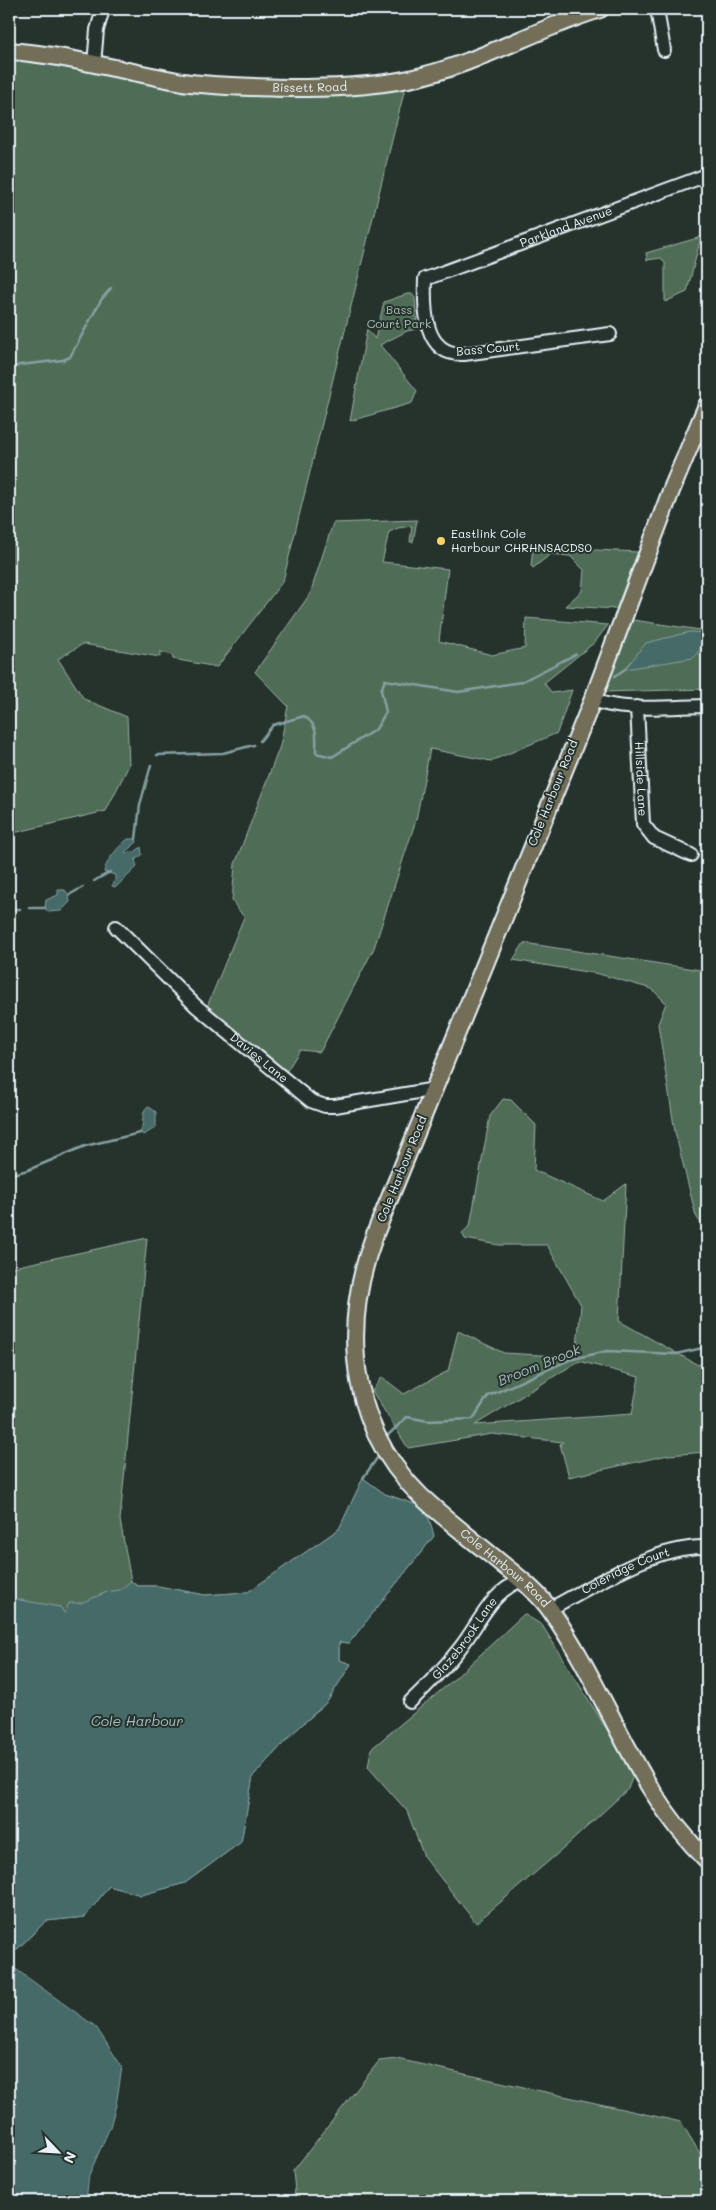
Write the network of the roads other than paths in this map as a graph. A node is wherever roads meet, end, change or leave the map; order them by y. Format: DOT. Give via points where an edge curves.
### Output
graph roads {
  1 [pos="103,9"];
  2 [pos="600,9"];
  3 [pos="657,9"];
  4 [pos="664,50"];
  5 [pos="9,51"];
  6 [pos="94,64"];
  7 [pos="707,175"];
  8 [pos="426,278"];
  9 [pos="610,334"];
  10 [pos="707,405"];
  11 [pos="592,699"];
  12 [pos="707,706"];
  13 [pos="637,707"];
  14 [pos="691,855"];
  15 [pos="116,927"];
  16 [pos="435,1089"];
  17 [pos="707,1547"];
  18 [pos="522,1580"];
  19 [pos="550,1610"];
  20 [pos="410,1702"];
  21 [pos="707,1860"];
  1 -- 6 [label="street" via="97,30"];
  2 -- 6 [label="main road, Bissett Road" via="492,54 410,79 367,86 210,86"];
  3 -- 4 [label="street"];
  5 -- 6 [label="main road, Bissett Road"];
  7 -- 8 [label="street, Parkland Avenue"];
  8 -- 9 [label="street, Bass Court" via="426,310 431,335 439,347 449,353 464,354"];
  10 -- 11 [label="main road, Cole Harbour Road"];
  11 -- 13 [label="street" via="601,704"];
  11 -- 16 [label="main road, Cole Harbour Road"];
  12 -- 13 [label="street"];
  13 -- 14 [label="street, Hillside Lane" via="643,824 654,838"];
  15 -- 16 [label="street, Davies Lane" via="196,1006 311,1101 335,1106"];
  16 -- 18 [label="main road, Cole Harbour Road" via="365,1263 354,1328 357,1375 374,1430 401,1474 430,1505"];
  17 -- 19 [label="street, Coleridge Court" via="654,1557"];
  18 -- 19 [label="main road, Cole Harbour Road"];
  18 -- 20 [label="street, Glazebrook Lane" via="512,1583 497,1596 461,1647"];
  19 -- 21 [label="main road, Cole Harbour Road" via="571,1642 647,1784 692,1846"];
}
